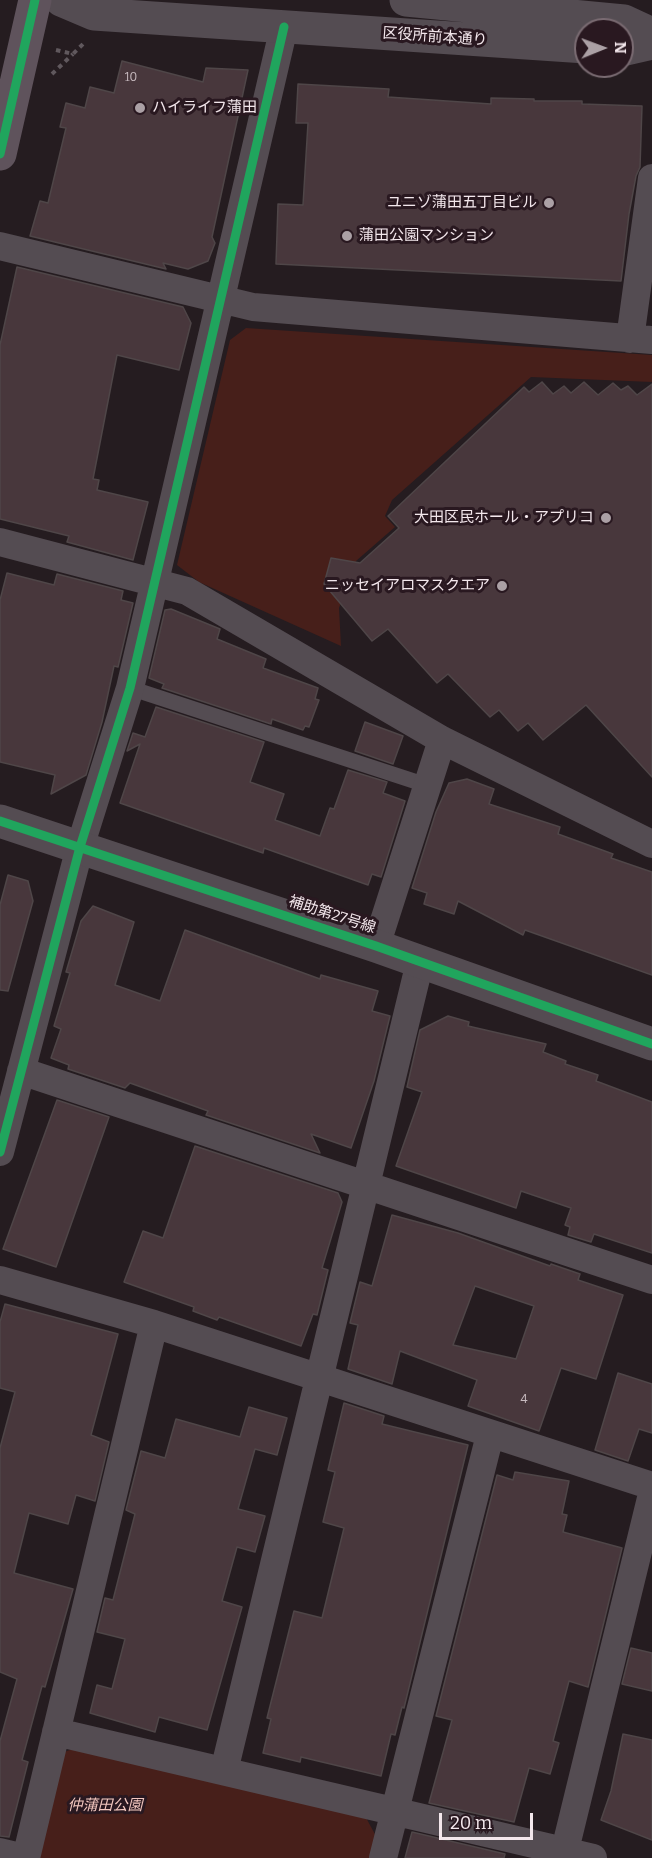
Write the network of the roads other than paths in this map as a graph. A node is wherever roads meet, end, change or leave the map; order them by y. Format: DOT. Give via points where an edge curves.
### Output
graph roads {
  1 [pos="35,0"];
  2 [pos="61,0"];
  3 [pos="406,0"];
  4 [pos="284,27"];
  5 [pos="652,34"];
  6 [pos="652,43"];
  7 [pos="574,46"];
  8 [pos="634,47"];
  9 [pos="0,154"];
  10 [pos="652,178"];
  11 [pos="0,246"];
  12 [pos="222,300"];
  13 [pos="641,340"];
  14 [pos="0,542"];
  15 [pos="155,581"];
  16 [pos="130,688"];
  17 [pos="442,740"];
  18 [pos="426,785"];
  19 [pos="0,821"];
  20 [pos="652,844"];
  21 [pos="80,847"];
  22 [pos="376,946"];
  23 [pos="420,962"];
  24 [pos="652,1044"];
  25 [pos="21,1071"];
  26 [pos="0,1152"];
  27 [pos="366,1186"];
  28 [pos="0,1280"];
  29 [pos="652,1280"];
  30 [pos="154,1324"];
  31 [pos="318,1379"];
  32 [pos="490,1435"];
  33 [pos="652,1485"];
  34 [pos="652,1494"];
  35 [pos="56,1732"];
  36 [pos="224,1771"];
  37 [pos="395,1811"];
  38 [pos="0,1852"];
  39 [pos="564,1855"];
  40 [pos="26,1858"];
  41 [pos="383,1858"];
  42 [pos="593,1858"];
  1 -- 9 [label="main road"];
  2 -- 4 [label="street, 区役所前本通り" via="94,14"];
  3 -- 5 [label="street" via="624,21"];
  4 -- 7 [label="street, 区役所前本通り"];
  4 -- 12 [label="street"];
  6 -- 8 [label="street"];
  10 -- 13 [label="street"];
  11 -- 12 [label="street"];
  12 -- 13 [label="street" via="253,307"];
  12 -- 15 [label="street"];
  14 -- 15 [label="street"];
  15 -- 16 [label="street"];
  15 -- 17 [label="street" via="187,591"];
  16 -- 18 [label="lane"];
  16 -- 21 [label="street"];
  17 -- 18 [label="street"];
  17 -- 20 [label="street"];
  18 -- 22 [label="street"];
  19 -- 21 [label="street, 補助第27号線"];
  21 -- 22 [label="street, 補助第27号線"];
  21 -- 25 [label="street"];
  22 -- 23 [label="street, 補助第27号線"];
  23 -- 24 [label="street, 補助第27号線"];
  23 -- 27 [label="street"];
  25 -- 26 [label="street"];
  25 -- 27 [label="street"];
  27 -- 29 [label="street"];
  27 -- 31 [label="street"];
  28 -- 30 [label="street"];
  30 -- 31 [label="street"];
  30 -- 35 [label="street"];
  31 -- 32 [label="street"];
  31 -- 36 [label="street"];
  32 -- 33 [label="street"];
  32 -- 37 [label="street"];
  34 -- 39 [label="street"];
  35 -- 36 [label="street"];
  35 -- 40 [label="street"];
  36 -- 37 [label="street"];
  37 -- 39 [label="street"];
  37 -- 41 [label="street"];
  38 -- 40 [label="street"];
  39 -- 42 [label="street"];
}
